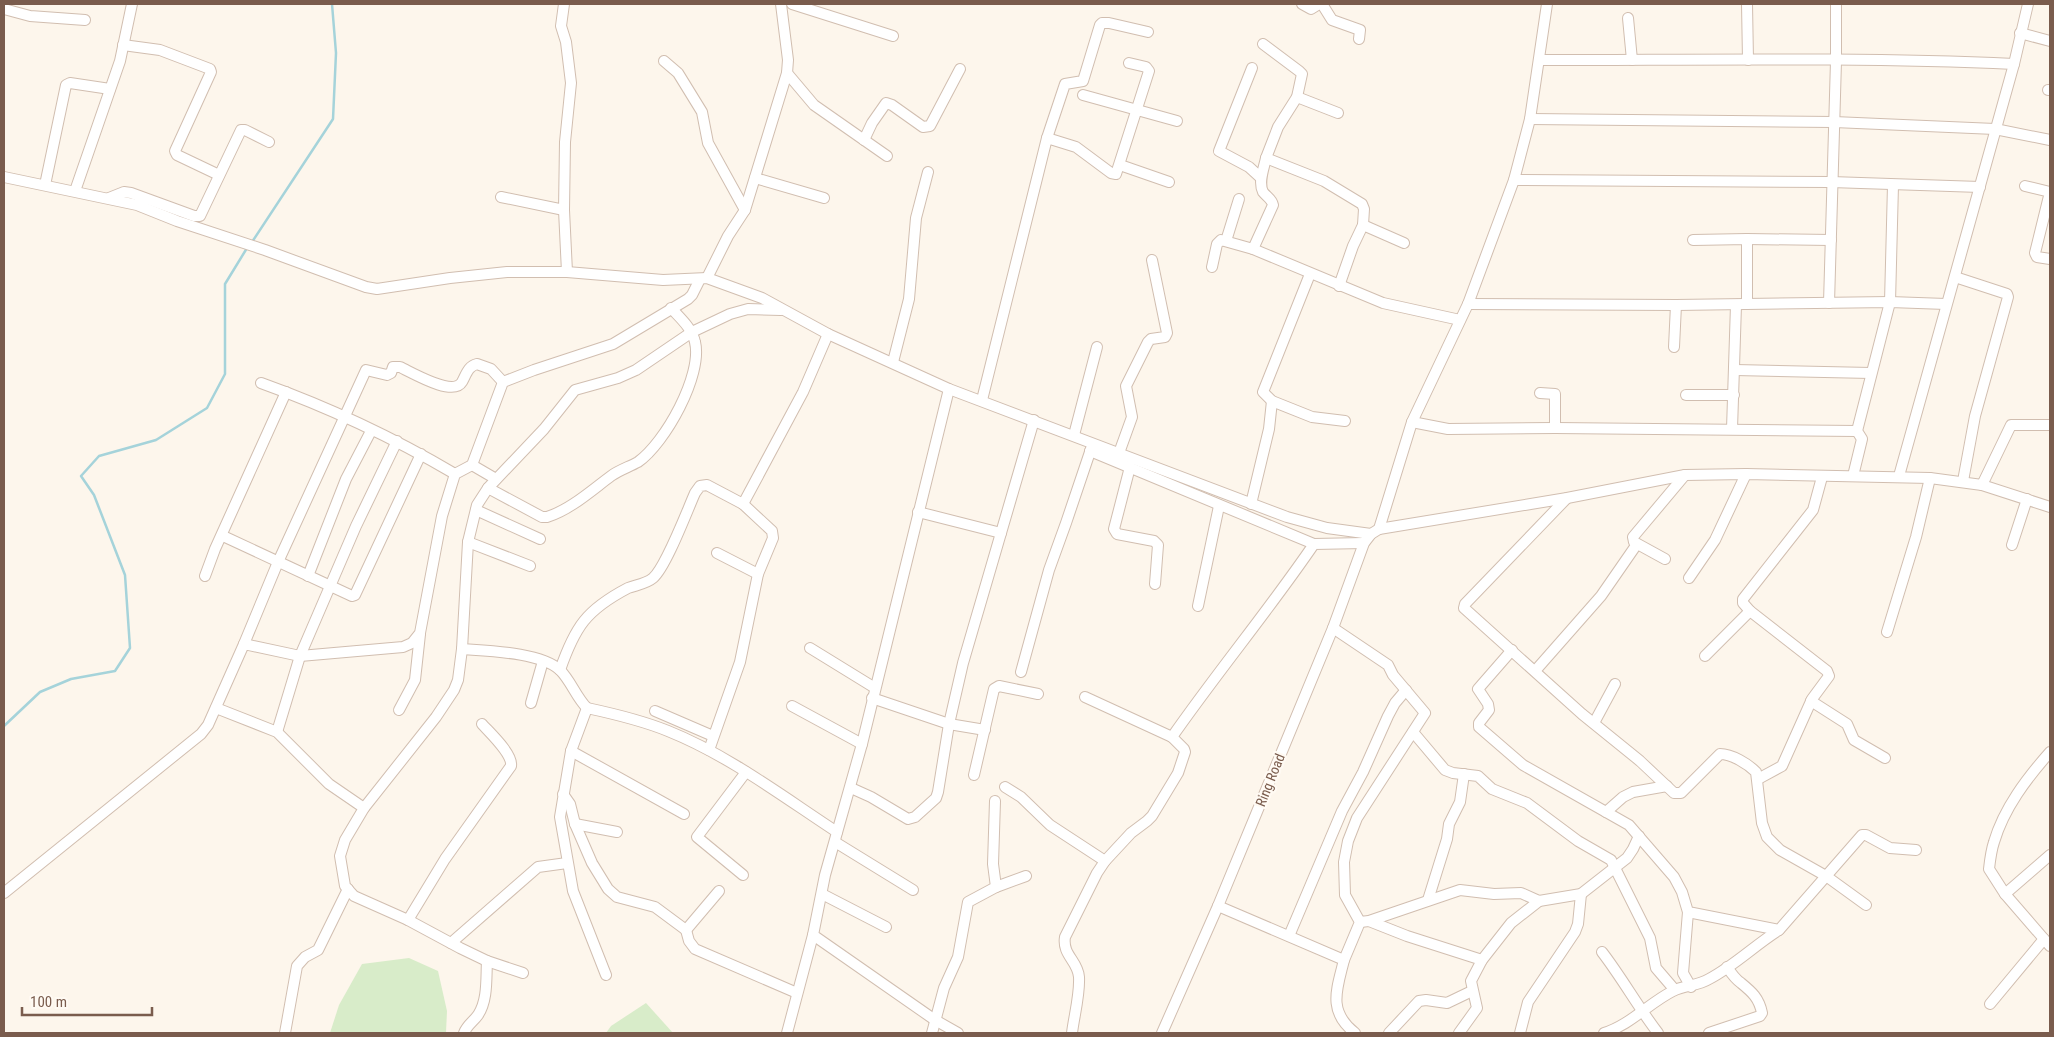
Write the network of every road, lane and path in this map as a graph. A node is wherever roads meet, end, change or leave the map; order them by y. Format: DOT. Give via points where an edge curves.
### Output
graph roads {
  1 [pos="132,4"];
  2 [pos="564,4"];
  3 [pos="781,4"];
  4 [pos="792,4"];
  5 [pos="1302,4"];
  6 [pos="1321,4"];
  7 [pos="1547,4"];
  8 [pos="1746,4"];
  9 [pos="1836,4"];
  10 [pos="2028,4"];
  11 [pos="4,9"];
  12 [pos="1628,18"];
  13 [pos="85,20"];
  14 [pos="1148,32"];
  15 [pos="2020,33"];
  16 [pos="893,36"];
  17 [pos="1359,39"];
  18 [pos="2050,40"];
  19 [pos="1263,44"];
  20 [pos="123,45"];
  21 [pos="664,60"];
  22 [pos="1539,60"];
  23 [pos="1632,60"];
  24 [pos="1748,60"];
  25 [pos="1836,61"];
  26 [pos="1129,63"];
  27 [pos="2014,64"];
  28 [pos="1252,68"];
  29 [pos="960,69"];
  30 [pos="787,73"];
  31 [pos="110,89"];
  32 [pos="1083,96"];
  33 [pos="1297,97"];
  34 [pos="1136,110"];
  35 [pos="1338,113"];
  36 [pos="1530,119"];
  37 [pos="1177,121"];
  38 [pos="1834,122"];
  39 [pos="1995,129"];
  40 [pos="1047,138"];
  41 [pos="864,140"];
  42 [pos="2050,140"];
  43 [pos="269,142"];
  44 [pos="888,156"];
  45 [pos="1266,158"];
  46 [pos="1120,165"];
  47 [pos="928,172"];
  48 [pos="219,175"];
  49 [pos="4,177"];
  50 [pos="755,178"];
  51 [pos="1261,178"];
  52 [pos="1514,180"];
  53 [pos="1169,182"];
  54 [pos="1831,182"];
  55 [pos="44,185"];
  56 [pos="1893,185"];
  57 [pos="2024,186"];
  58 [pos="1980,187"];
  59 [pos="75,191"];
  60 [pos="2050,192"];
  61 [pos="500,197"];
  62 [pos="109,198"];
  63 [pos="824,198"];
  64 [pos="1239,199"];
  65 [pos="564,210"];
  66 [pos="745,210"];
  67 [pos="1363,224"];
  68 [pos="1746,239"];
  69 [pos="1693,240"];
  70 [pos="1831,240"];
  71 [pos="1226,241"];
  72 [pos="1404,242"];
  73 [pos="1253,249"];
  74 [pos="2050,259"];
  75 [pos="1152,260"];
  76 [pos="1212,267"];
  77 [pos="567,272"];
  78 [pos="1310,274"];
  79 [pos="1955,277"];
  80 [pos="704,279"];
  81 [pos="1339,286"];
  82 [pos="1890,302"];
  83 [pos="1829,303"];
  84 [pos="1468,304"];
  85 [pos="1747,304"];
  86 [pos="1946,304"];
  87 [pos="1676,305"];
  88 [pos="1736,305"];
  89 [pos="671,308"];
  90 [pos="785,310"];
  91 [pos="1460,320"];
  92 [pos="692,332"];
  93 [pos="828,334"];
  94 [pos="1097,347"];
  95 [pos="1674,347"];
  96 [pos="893,362"];
  97 [pos="1735,370"];
  98 [pos="1871,374"];
  99 [pos="503,382"];
  100 [pos="261,383"];
  101 [pos="949,389"];
  102 [pos="286,392"];
  103 [pos="1540,393"];
  104 [pos="1686,395"];
  105 [pos="1734,395"];
  106 [pos="982,400"];
  107 [pos="1272,401"];
  108 [pos="344,417"];
  109 [pos="1034,420"];
  110 [pos="1345,421"];
  111 [pos="1412,422"];
  112 [pos="2050,425"];
  113 [pos="1555,428"];
  114 [pos="1732,429"];
  115 [pos="371,430"];
  116 [pos="1857,431"];
  117 [pos="1074,435"];
  118 [pos="397,441"];
  119 [pos="1091,447"];
  120 [pos="1119,453"];
  121 [pos="421,454"];
  122 [pos="472,465"];
  123 [pos="1130,468"];
  124 [pos="455,474"];
  125 [pos="1746,474"];
  126 [pos="1685,475"];
  127 [pos="1854,476"];
  128 [pos="1898,476"];
  129 [pos="1822,477"];
  130 [pos="1930,478"];
  131 [pos="496,479"];
  132 [pos="1963,481"];
  133 [pos="1982,485"];
  134 [pos="488,488"];
  135 [pos="1567,498"];
  136 [pos="2027,499"];
  137 [pos="743,504"];
  138 [pos="1250,504"];
  139 [pos="1220,506"];
  140 [pos="2050,507"];
  141 [pos="476,510"];
  142 [pos="918,512"];
  143 [pos="1375,532"];
  144 [pos="1001,533"];
  145 [pos="223,536"];
  146 [pos="540,539"];
  147 [pos="468,542"];
  148 [pos="1364,543"];
  149 [pos="1314,544"];
  150 [pos="1637,544"];
  151 [pos="2012,544"];
  152 [pos="717,553"];
  153 [pos="1665,559"];
  154 [pos="278,562"];
  155 [pos="530,566"];
  156 [pos="758,574"];
  157 [pos="205,576"];
  158 [pos="308,576"];
  159 [pos="1689,578"];
  160 [pos="1155,584"];
  161 [pos="330,587"];
  162 [pos="1198,606"];
  163 [pos="1750,611"];
  164 [pos="1333,628"];
  165 [pos="1887,632"];
  166 [pos="420,633"];
  167 [pos="244,644"];
  168 [pos="810,648"];
  169 [pos="462,649"];
  170 [pos="1512,650"];
  171 [pos="300,656"];
  172 [pos="1705,656"];
  173 [pos="543,661"];
  174 [pos="560,670"];
  175 [pos="1535,671"];
  176 [pos="1021,672"];
  177 [pos="1615,684"];
  178 [pos="1406,690"];
  179 [pos="874,693"];
  180 [pos="1038,694"];
  181 [pos="1085,697"];
  182 [pos="1811,701"];
  183 [pos="531,703"];
  184 [pos="792,706"];
  185 [pos="216,708"];
  186 [pos="587,708"];
  187 [pos="399,710"];
  188 [pos="654,711"];
  189 [pos="1594,723"];
  190 [pos="482,724"];
  191 [pos="949,724"];
  192 [pos="985,730"];
  193 [pos="276,732"];
  194 [pos="1413,732"];
  195 [pos="713,736"];
  196 [pos="1172,737"];
  197 [pos="862,744"];
  198 [pos="709,750"];
  199 [pos="571,751"];
  200 [pos="2050,752"];
  201 [pos="1885,758"];
  202 [pos="746,772"];
  203 [pos="1464,774"];
  204 [pos="974,775"];
  205 [pos="1758,779"];
  206 [pos="1666,786"];
  207 [pos="1006,787"];
  208 [pos="851,788"];
  209 [pos="564,794"];
  210 [pos="995,801"];
  211 [pos="364,808"];
  212 [pos="1606,812"];
  213 [pos="684,814"];
  214 [pos="576,824"];
  215 [pos="617,832"];
  216 [pos="1639,836"];
  217 [pos="836,837"];
  218 [pos="1916,850"];
  219 [pos="2050,856"];
  220 [pos="1105,861"];
  221 [pos="567,863"];
  222 [pos="1615,866"];
  223 [pos="743,875"];
  224 [pos="1026,876"];
  225 [pos="1826,876"];
  226 [pos="996,886"];
  227 [pos="348,889"];
  228 [pos="913,890"];
  229 [pos="719,891"];
  230 [pos="4,893"];
  231 [pos="822,894"];
  232 [pos="1581,894"];
  233 [pos="2005,894"];
  234 [pos="1428,900"];
  235 [pos="1539,901"];
  236 [pos="1866,905"];
  237 [pos="1218,906"];
  238 [pos="1688,912"];
  239 [pos="408,920"];
  240 [pos="1365,922"];
  241 [pos="886,927"];
  242 [pos="686,930"];
  243 [pos="1779,930"];
  244 [pos="813,936"];
  245 [pos="1289,936"];
  246 [pos="451,943"];
  247 [pos="2047,943"];
  248 [pos="1602,952"];
  249 [pos="1344,960"];
  250 [pos="1482,960"];
  251 [pos="487,961"];
  252 [pos="1727,967"];
  253 [pos="524,973"];
  254 [pos="606,975"];
  255 [pos="1691,986"];
  256 [pos="1674,990"];
  257 [pos="1472,991"];
  258 [pos="797,993"];
  259 [pos="1990,1004"];
  260 [pos="1641,1011"];
  261 [pos="935,1020"];
  262 [pos="285,1033"];
  263 [pos="464,1033"];
  264 [pos="788,1033"];
  265 [pos="932,1033"];
  266 [pos="958,1033"];
  267 [pos="1072,1033"];
  268 [pos="1162,1033"];
  269 [pos="1354,1033"];
  270 [pos="1389,1033"];
  271 [pos="1459,1033"];
  272 [pos="1520,1033"];
  273 [pos="1604,1033"];
  274 [pos="1658,1033"];
  275 [pos="1709,1033"];
  1 -- 20 [label="street"];
  2 -- 65 [label="street" via="561,26 572,83 565,142"];
  3 -- 30 [label="street"];
  4 -- 16 [label="street"];
  5 -- 6 [label="street" via="1311,9"];
  6 -- 17 [label="street" via="1332,20 1360,30"];
  7 -- 22 [label="street"];
  8 -- 24 [label="street"];
  9 -- 25 [label="street"];
  10 -- 15 [label="street"];
  11 -- 13 [label="street" via="30,16"];
  12 -- 23 [label="street"];
  14 -- 40 [label="street" via="1109,23 1100,25 1083,81 1065,84"];
  15 -- 18 [label="street"];
  15 -- 27 [label="street"];
  19 -- 33 [label="street" via="1301,72"];
  20 -- 31 [label="street"];
  20 -- 48 [label="street" via="160,50 210,69 176,153"];
  21 -- 66 [label="street" via="678,73 702,112 708,143"];
  22 -- 23 [label="street"];
  22 -- 36 [label="street"];
  23 -- 24 [label="street"];
  24 -- 25 [label="street"];
  25 -- 27 [label="street"];
  25 -- 38 [label="street"];
  26 -- 34 [label="street" via="1146,67 1149,71"];
  27 -- 39 [label="street"];
  28 -- 51 [label="street" via="1219,151 1249,167"];
  29 -- 41 [label="street" via="930,126 923,127 886,102"];
  30 -- 41 [label="street" via="814,105"];
  30 -- 50 [label="street"];
  31 -- 55 [label="street" via="70,83 66,86"];
  31 -- 59 [label="street"];
  32 -- 34 [label="street"];
  33 -- 35 [label="street"];
  33 -- 45 [label="street" via="1278,127"];
  34 -- 37 [label="street"];
  34 -- 46 [label="street"];
  36 -- 38 [label="street"];
  36 -- 52 [label="street"];
  38 -- 39 [label="street"];
  38 -- 54 [label="street"];
  39 -- 42 [label="street"];
  39 -- 58 [label="street"];
  40 -- 46 [label="street" via="1076,147 1111,174 1116,174"];
  40 -- 106 [label="street"];
  41 -- 44 [label="street"];
  43 -- 48 [label="street" via="241,130"];
  45 -- 51 [label="street"];
  45 -- 67 [label="street" via="1324,181 1362,204"];
  46 -- 53 [label="street"];
  47 -- 96 [label="street" via="916,218 909,299"];
  48 -- 62 [label="street" via="197,217 131,193 124,192"];
  49 -- 55 [label="street"];
  50 -- 63 [label="street"];
  50 -- 66 [label="street"];
  51 -- 73 [label="street" via="1262,190 1273,205"];
  52 -- 54 [label="street"];
  52 -- 84 [label="street"];
  54 -- 56 [label="street"];
  54 -- 70 [label="street"];
  55 -- 59 [label="street"];
  56 -- 58 [label="street"];
  56 -- 82 [label="street"];
  57 -- 60 [label="street"];
  58 -- 79 [label="street"];
  59 -- 62 [label="street"];
  60 -- 74 [label="street" via="2034,253"];
  61 -- 65 [label="street"];
  62 -- 77 [label="street" via="377,289 507,272"];
  64 -- 71 [label="street"];
  65 -- 77 [label="street"];
  66 -- 80 [label="street"];
  67 -- 72 [label="street"];
  67 -- 81 [label="street"];
  68 -- 69 [label="street"];
  68 -- 70 [label="street"];
  68 -- 85 [label="street"];
  70 -- 83 [label="street"];
  71 -- 73 [label="street"];
  71 -- 76 [label="street" via="1221,240 1217,244"];
  73 -- 78 [label="street"];
  75 -- 120 [label="street" via="1167,333 1165,337 1148,342 1127,383 1125,390 1132,417"];
  77 -- 80 [label="street" via="663,280"];
  78 -- 81 [label="street"];
  78 -- 107 [label="street" via="1263,389"];
  79 -- 86 [label="street"];
  79 -- 132 [label="street" via="2008,297 1974,416"];
  80 -- 89 [label="street" via="692,295"];
  80 -- 90 [label="street" via="762,298"];
  81 -- 91 [label="street" via="1383,303"];
  82 -- 83 [label="street"];
  82 -- 86 [label="street"];
  82 -- 98 [label="street"];
  83 -- 85 [label="street"];
  84 -- 87 [label="street"];
  84 -- 91 [label="street"];
  85 -- 88 [label="street"];
  86 -- 128 [label="street"];
  87 -- 88 [label="street"];
  87 -- 95 [label="street"];
  88 -- 97 [label="street"];
  89 -- 92 [label="street"];
  89 -- 99 [label="street" via="613,344"];
  90 -- 92 [label="street" via="743,310"];
  90 -- 93 [label="street"];
  91 -- 111 [label="street"];
  92 -- 131 [label="street" via="636,370 575,390 544,429"];
  92 -- 134 [label="street" via="696,344 693,377 675,417 639,461 547,517"];
  93 -- 96 [label="street"];
  93 -- 137 [label="street" via="803,392"];
  94 -- 117 [label="street"];
  96 -- 101 [label="street"];
  97 -- 98 [label="street"];
  97 -- 105 [label="street"];
  98 -- 116 [label="street"];
  99 -- 108 [label="street" via="491,369 477,364 471,366 454,388 400,367 393,367 388,375 366,370"];
  99 -- 122 [label="street"];
  100 -- 102 [label="street"];
  101 -- 106 [label="street"];
  101 -- 142 [label="street"];
  102 -- 108 [label="street"];
  102 -- 145 [label="street"];
  103 -- 113 [label="street" via="1555,394"];
  104 -- 105 [label="street"];
  105 -- 114 [label="street"];
  106 -- 109 [label="street"];
  107 -- 110 [label="street" via="1312,417"];
  107 -- 138 [label="street" via="1269,429"];
  108 -- 115 [label="street"];
  108 -- 154 [label="street"];
  109 -- 117 [label="street"];
  109 -- 144 [label="street"];
  111 -- 113 [label="street" via="1448,429"];
  111 -- 143 [label="street"];
  112 -- 133 [label="street" via="2011,425"];
  113 -- 114 [label="street"];
  114 -- 116 [label="street"];
  115 -- 118 [label="street"];
  115 -- 158 [label="street" via="346,479"];
  116 -- 127 [label="street" via="1862,439"];
  117 -- 119 [label="street"];
  118 -- 121 [label="street"];
  118 -- 161 [label="street"];
  119 -- 120 [label="street"];
  119 -- 123 [label="street"];
  119 -- 176 [label="street" via="1048,570"];
  120 -- 138 [label="street"];
  121 -- 124 [label="street"];
  121 -- 161 [label="street" via="356,594 352,596"];
  122 -- 124 [label="street"];
  122 -- 131 [label="street"];
  123 -- 139 [label="street"];
  123 -- 160 [label="street" via="1114,529 1117,534 1154,541 1158,545"];
  124 -- 166 [label="street" via="442,516"];
  125 -- 126 [label="street"];
  125 -- 129 [label="street"];
  125 -- 159 [label="street" via="1715,540"];
  126 -- 135 [label="street"];
  126 -- 150 [label="street" via="1633,537"];
  127 -- 128 [label="street"];
  127 -- 129 [label="street"];
  128 -- 130 [label="street"];
  129 -- 163 [label="street" via="1812,510 1743,598"];
  130 -- 132 [label="street"];
  130 -- 165 [label="street"];
  131 -- 134 [label="street"];
  132 -- 133 [label="street"];
  133 -- 136 [label="street"];
  134 -- 141 [label="street"];
  135 -- 143 [label="street"];
  135 -- 170 [label="street" via="1465,604 1466,612"];
  136 -- 140 [label="street"];
  136 -- 151 [label="street"];
  137 -- 156 [label="street" via="773,533 773,542"];
  137 -- 174 [label="street" via="706,485 700,486 657,573 587,617 571,640"];
  138 -- 143 [label="street" via="1327,528"];
  139 -- 149 [label="street"];
  139 -- 162 [label="street"];
  141 -- 146 [label="street"];
  141 -- 147 [label="street"];
  142 -- 144 [label="street"];
  142 -- 179 [label="street"];
  143 -- 148 [label="street, Ring Road"];
  144 -- 191 [label="street"];
  145 -- 154 [label="street"];
  145 -- 157 [label="street"];
  147 -- 155 [label="street"];
  147 -- 169 [label="street"];
  148 -- 149 [label="street"];
  148 -- 164 [label="street, Ring Road"];
  149 -- 196 [label="street"];
  150 -- 153 [label="street"];
  150 -- 175 [label="street" via="1601,596"];
  152 -- 156 [label="street"];
  154 -- 158 [label="street"];
  154 -- 167 [label="street"];
  156 -- 195 [label="street" via="740,662"];
  158 -- 161 [label="street"];
  161 -- 171 [label="street"];
  163 -- 172 [label="street"];
  163 -- 182 [label="street" via="1827,671 1829,676"];
  164 -- 178 [label="street" via="1388,665 1392,675"];
  164 -- 237 [label="street, Ring Road"];
  166 -- 171 [label="street" via="412,643 403,647"];
  166 -- 187 [label="street" via="415,680"];
  167 -- 171 [label="street"];
  167 -- 185 [label="street"];
  168 -- 179 [label="street"];
  169 -- 173 [label="street" via="522,654"];
  169 -- 211 [label="street" via="454,690"];
  170 -- 175 [label="street"];
  170 -- 212 [label="street" via="1478,689 1489,710 1479,727 1522,765"];
  171 -- 193 [label="street"];
  173 -- 174 [label="street"];
  173 -- 183 [label="street"];
  174 -- 186 [label="street"];
  175 -- 189 [label="street"];
  177 -- 189 [label="street"];
  178 -- 194 [label="street" via="1425,711"];
  178 -- 245 [label="street" via="1388,716 1364,772 1342,811"];
  179 -- 191 [label="street"];
  179 -- 197 [label="street"];
  180 -- 192 [label="street" via="996,686"];
  181 -- 196 [label="street"];
  182 -- 201 [label="street" via="1848,724 1854,740"];
  182 -- 205 [label="street" via="1782,766"];
  184 -- 197 [label="street"];
  185 -- 193 [label="street"];
  185 -- 230 [label="street" via="201,734"];
  186 -- 198 [label="street" via="644,722"];
  186 -- 199 [label="street"];
  188 -- 195 [label="street"];
  189 -- 206 [label="street"];
  190 -- 239 [label="street" via="509,755 511,766 445,859"];
  191 -- 192 [label="street"];
  191 -- 208 [label="street" via="936,798 916,818 904,818"];
  192 -- 204 [label="street"];
  193 -- 211 [label="street" via="329,784"];
  194 -- 203 [label="street" via="1444,770"];
  194 -- 240 [label="street" via="1357,818 1348,841 1344,862 1345,895"];
  195 -- 198 [label="street"];
  196 -- 220 [label="street" via="1185,752 1178,773 1147,822 1131,833"];
  197 -- 208 [label="street"];
  198 -- 202 [label="street"];
  199 -- 209 [label="street"];
  199 -- 213 [label="street"];
  200 -- 233 [label="street" via="2009,808 1994,842 1989,869"];
  202 -- 217 [label="street"];
  202 -- 223 [label="street" via="697,838"];
  203 -- 222 [label="street" via="1478,776 1492,789 1527,803 1611,860"];
  203 -- 234 [label="street" via="1460,802 1449,824"];
  205 -- 206 [label="street" via="1751,767 1720,754 1681,793 1676,794"];
  205 -- 225 [label="street" via="1762,823 1767,836 1780,850"];
  206 -- 212 [label="street" via="1633,792"];
  207 -- 220 [label="street" via="1050,826"];
  208 -- 217 [label="street"];
  209 -- 214 [label="street"];
  209 -- 221 [label="street" via="560,817"];
  210 -- 226 [label="street" via="993,864"];
  211 -- 227 [label="street" via="341,850 340,860"];
  212 -- 216 [label="street" via="1629,825"];
  214 -- 215 [label="street"];
  214 -- 242 [label="street" via="592,863 608,890 617,897 655,907"];
  216 -- 222 [label="street" via="1627,858"];
  216 -- 238 [label="street" via="1674,877"];
  217 -- 228 [label="street" via="857,857"];
  217 -- 231 [label="street"];
  218 -- 225 [label="street" via="1890,848 1864,835"];
  219 -- 233 [label="street"];
  220 -- 267 [label="street" via="1064,944 1079,978"];
  221 -- 246 [label="street" via="538,867"];
  221 -- 254 [label="street" via="576,899"];
  222 -- 232 [label="street"];
  222 -- 256 [label="street" via="1650,938 1656,968"];
  224 -- 226 [label="street"];
  225 -- 236 [label="street"];
  225 -- 243 [label="street"];
  226 -- 261 [label="street" via="968,902 958,957 944,988"];
  227 -- 239 [label="street" via="361,900"];
  227 -- 262 [label="street" via="318,950 297,966"];
  229 -- 242 [label="street"];
  231 -- 241 [label="street"];
  231 -- 244 [label="street"];
  232 -- 235 [label="street"];
  232 -- 272 [label="street" via="1575,932 1528,1002"];
  233 -- 247 [label="street"];
  234 -- 235 [label="street" via="1466,890 1521,893"];
  234 -- 240 [label="street"];
  235 -- 250 [label="street" via="1511,923"];
  237 -- 245 [label="street"];
  237 -- 268 [label="street, Ring Road"];
  238 -- 243 [label="street"];
  238 -- 255 [label="street" via="1683,973"];
  239 -- 246 [label="street"];
  240 -- 249 [label="street"];
  240 -- 250 [label="street"];
  242 -- 258 [label="street" via="695,949"];
  243 -- 252 [label="street"];
  244 -- 258 [label="street"];
  244 -- 261 [label="street"];
  245 -- 249 [label="street"];
  246 -- 251 [label="street"];
  247 -- 259 [label="street"];
  248 -- 260 [label="street"];
  249 -- 269 [label="street" via="1335,1002 1344,1022"];
  250 -- 257 [label="street" via="1473,976"];
  251 -- 253 [label="street"];
  251 -- 263 [label="street" via="482,1006"];
  252 -- 255 [label="street" via="1709,980"];
  252 -- 275 [label="street" via="1739,982 1752,991 1762,1013"];
  255 -- 256 [label="street"];
  256 -- 260 [label="street"];
  257 -- 270 [label="street" via="1447,1003 1426,1000 1415,1003"];
  257 -- 271 [label="street" via="1477,1008"];
  258 -- 264 [label="street"];
  260 -- 273 [label="street"];
  260 -- 274 [label="street"];
  261 -- 265 [label="street"];
  261 -- 266 [label="street"];
}
